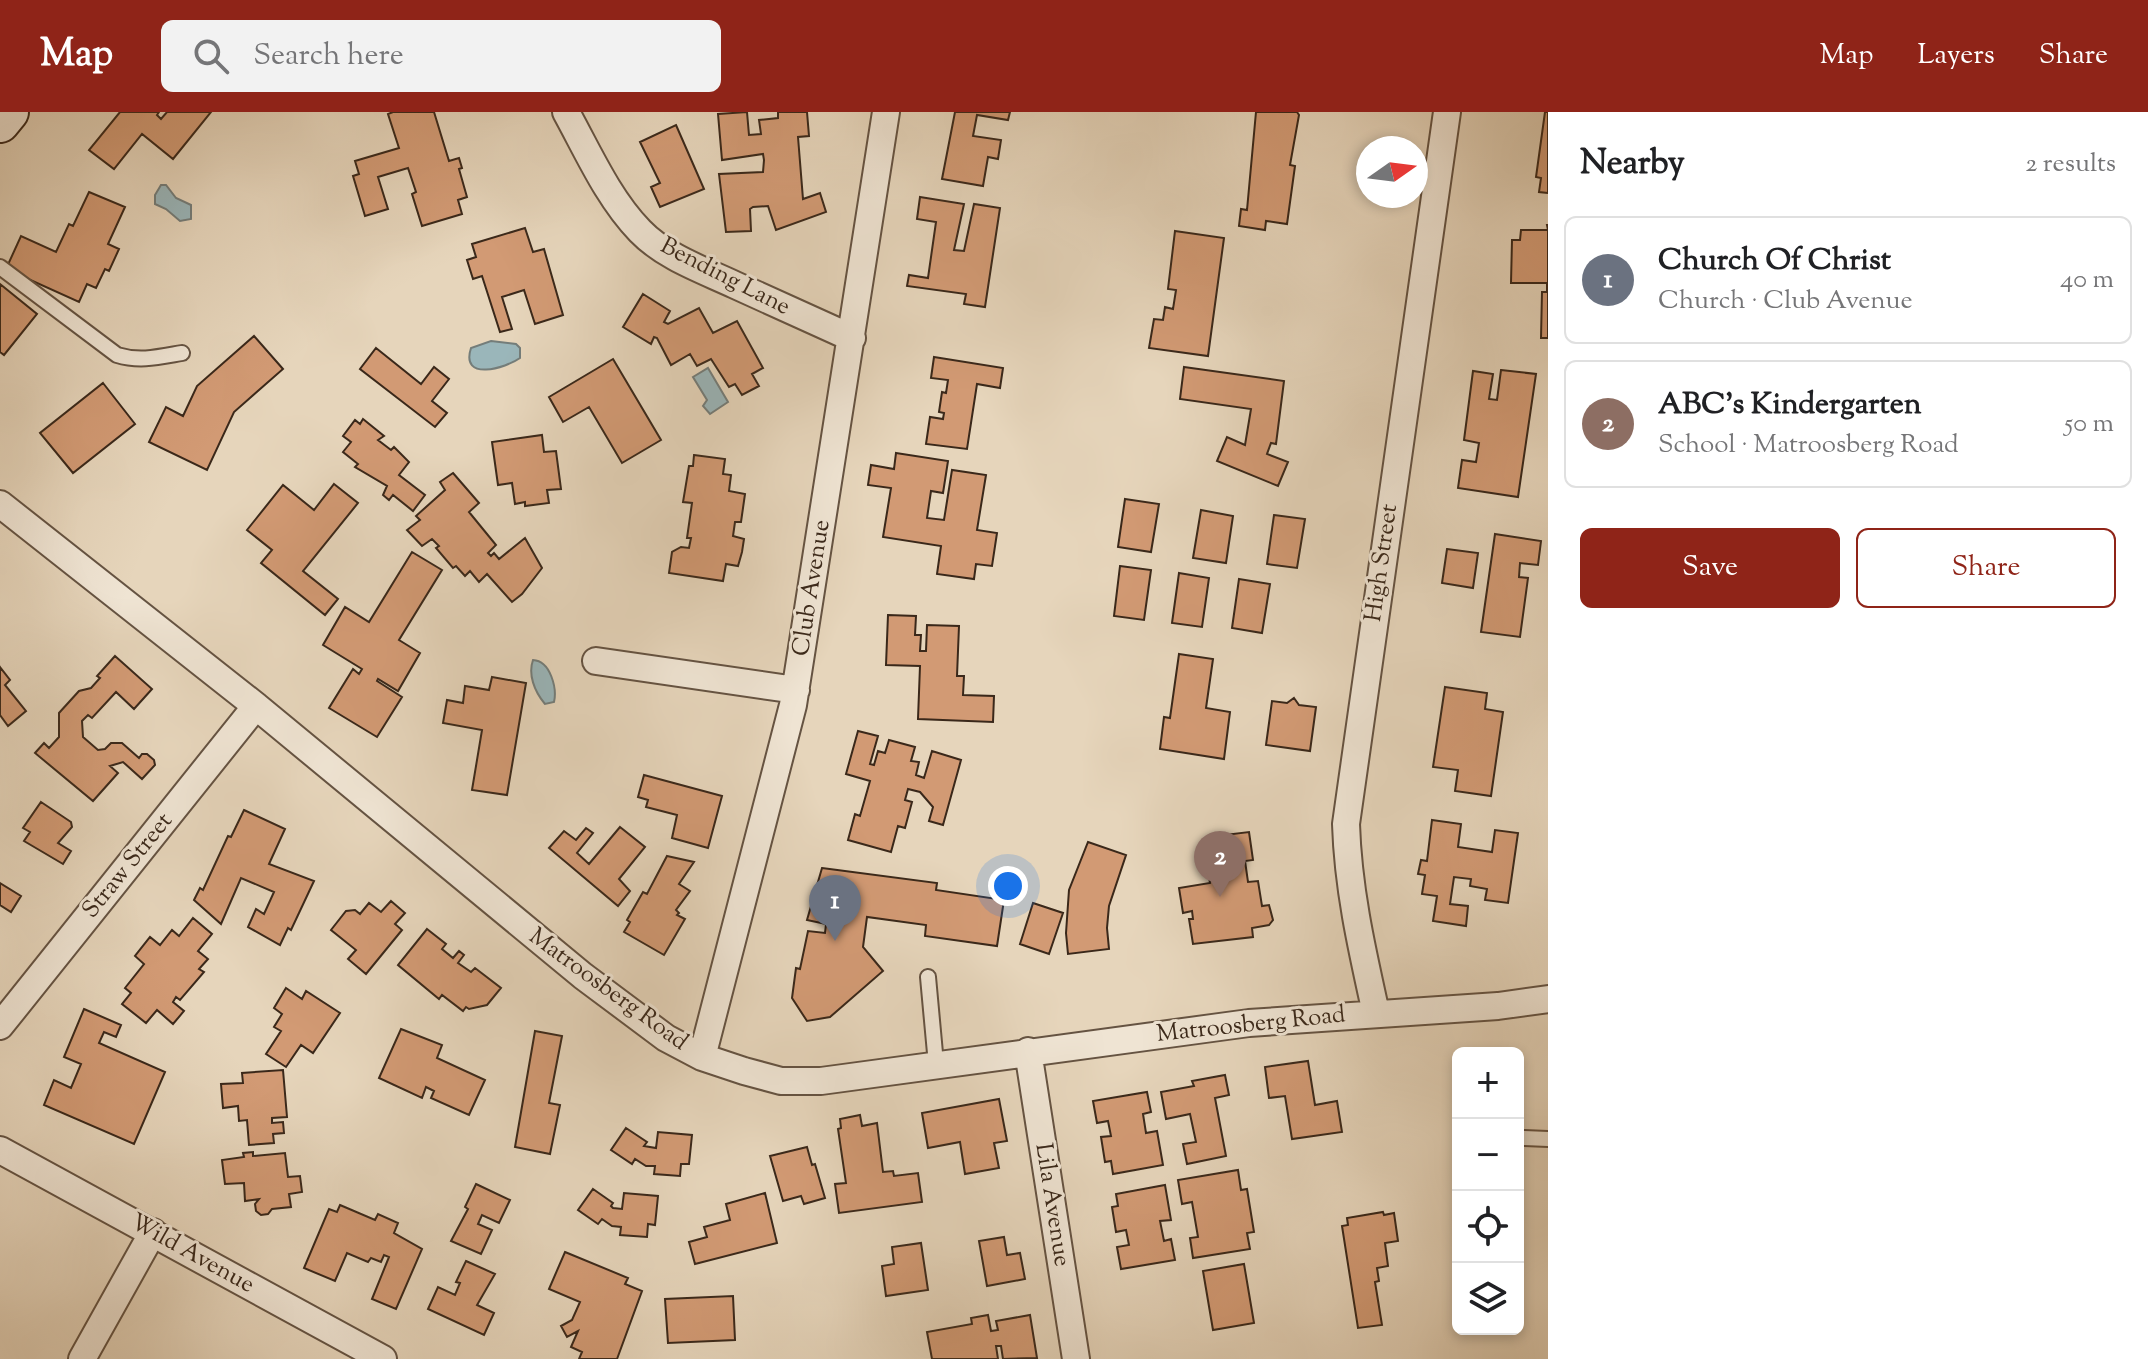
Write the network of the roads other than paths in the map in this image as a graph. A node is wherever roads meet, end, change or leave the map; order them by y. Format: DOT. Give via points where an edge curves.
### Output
graph roads {
  1 [pos="9,112"];
  2 [pos="566,112"];
  3 [pos="886,112"];
  4 [pos="1447,112"];
  5 [pos="0,123"];
  6 [pos="0,267"];
  7 [pos="852,338"];
  8 [pos="182,353"];
  9 [pos="0,504"];
  10 [pos="596,661"];
  11 [pos="796,690"];
  12 [pos="256,706"];
  13 [pos="928,977"];
  14 [pos="1548,999"];
  15 [pos="1376,1013"];
  16 [pos="0,1026"];
  17 [pos="1028,1051"];
  18 [pos="702,1057"];
  19 [pos="936,1064"];
  20 [pos="1524,1138"];
  21 [pos="1548,1139"];
  22 [pos="0,1150"];
  23 [pos="153,1232"];
  24 [pos="90,1356"];
  25 [pos="383,1359"];
  26 [pos="1076,1359"];
  1 -- 5 [label="street"];
  2 -- 7 [label="street, Bending Lane" via="606,184 642,234 703,270"];
  3 -- 7 [label="street, Club Avenue"];
  4 -- 15 [label="street, High Street" via="1346,824 1347,869"];
  6 -- 8 [label="lane" via="117,355 146,360"];
  7 -- 11 [label="street, Club Avenue"];
  9 -- 12 [label="street, Matroosberg Road"];
  10 -- 11 [label="street"];
  11 -- 18 [label="street, Club Avenue"];
  12 -- 16 [label="street, Straw Street"];
  12 -- 18 [label="street, Matroosberg Road" via="583,976 666,1038"];
  13 -- 19 [label="lane"];
  14 -- 15 [label="street, Matroosberg Road"];
  15 -- 17 [label="street, Matroosberg Road"];
  17 -- 19 [label="street, Matroosberg Road"];
  17 -- 26 [label="street, Lila Avenue"];
  18 -- 19 [label="street, Matroosberg Road" via="781,1081 821,1081"];
  20 -- 21 [label="lane"];
  22 -- 23 [label="street, Wild Avenue"];
  23 -- 24 [label="street"];
  23 -- 25 [label="street, Wild Avenue"];
}
